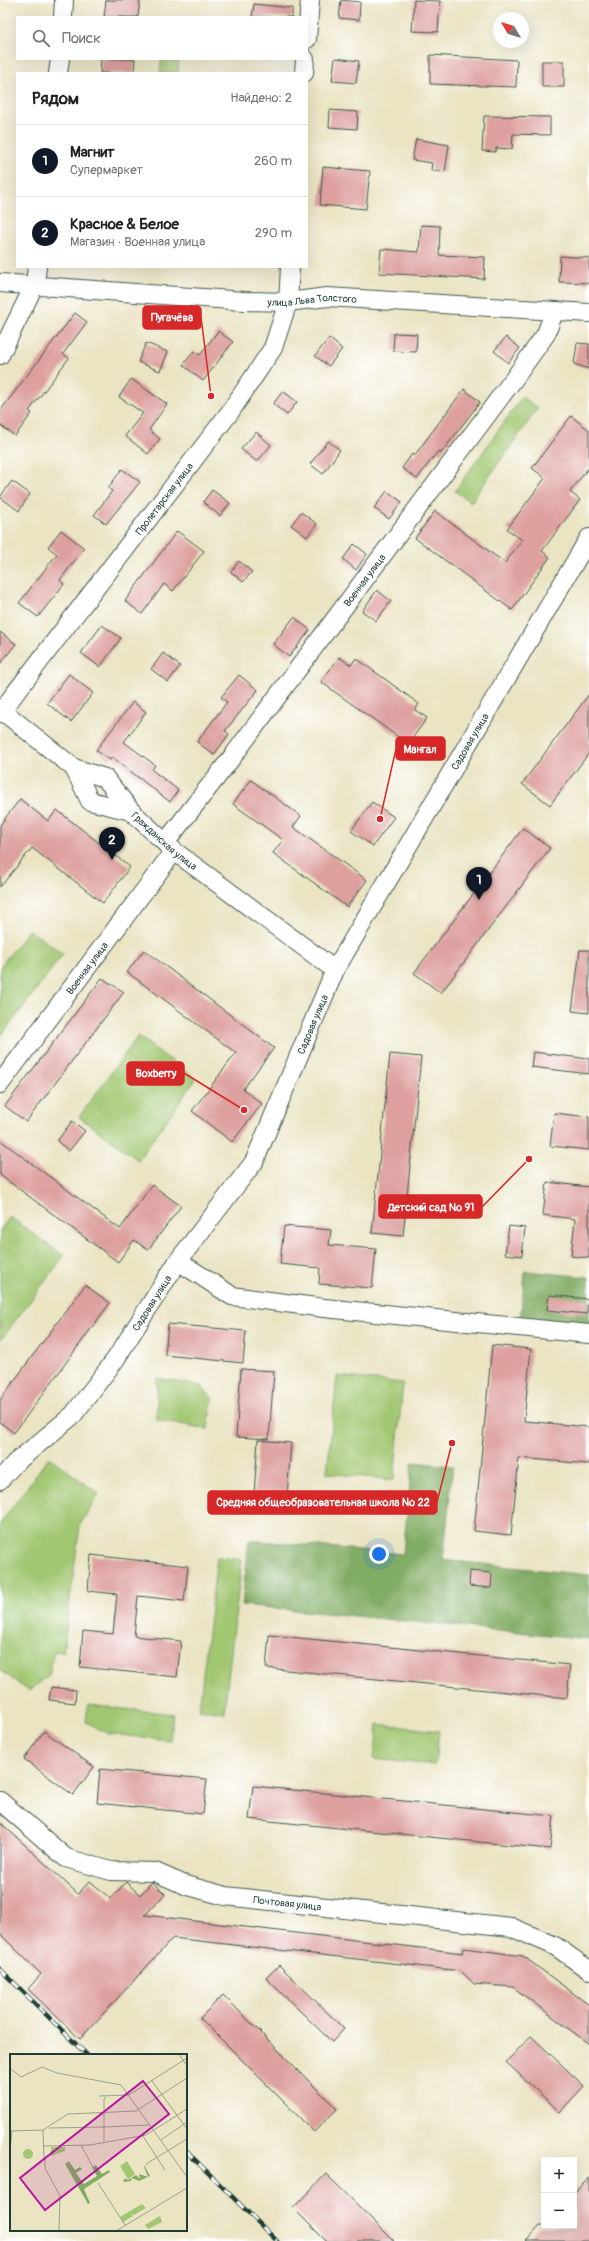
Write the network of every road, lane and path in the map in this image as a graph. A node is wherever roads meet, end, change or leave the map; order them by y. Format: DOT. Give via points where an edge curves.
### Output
graph roads {
  1 [pos="64,0"];
  2 [pos="310,0"];
  3 [pos="63,16"];
  4 [pos="308,26"];
  5 [pos="60,60"];
  6 [pos="305,60"];
  7 [pos="58,72"];
  8 [pos="304,72"];
  9 [pos="290,268"];
  10 [pos="36,276"];
  11 [pos="0,283"];
  12 [pos="288,302"];
  13 [pos="554,312"];
  14 [pos="589,313"];
  15 [pos="0,355"];
  16 [pos="589,538"];
  17 [pos="1,711"];
  18 [pos="74,768"];
  19 [pos="131,811"];
  20 [pos="169,847"];
  21 [pos="335,970"];
  22 [pos="0,1084"];
  23 [pos="178,1261"];
  24 [pos="589,1334"];
  25 [pos="0,1480"];
  26 [pos="0,1801"];
  27 [pos="589,1970"];
  1 -- 3 [label="street"];
  2 -- 4 [label="street"];
  5 -- 7 [label="street"];
  6 -- 8 [label="street"];
  9 -- 12 [label="street, Пролетарская улица"];
  10 -- 11 [label="street, улица Льва Толстого"];
  10 -- 12 [label="street, улица Льва Толстого" via="244,301"];
  10 -- 15 [label="street"];
  12 -- 13 [label="street, улица Льва Толстого" via="327,297"];
  12 -- 17 [label="street, Пролетарская улица" via="273,348 230,412"];
  13 -- 14 [label="street, улица Льва Толстого"];
  13 -- 20 [label="street, Военная улица" via="546,334 516,376 233,756"];
  16 -- 21 [label="street, Садовая улица"];
  17 -- 18 [label="street, Гражданская улица"];
  18 -- 19 [label="street, Гражданская улица" via="105,778"];
  18 -- 19 [label="street" via="90,801"];
  19 -- 20 [label="street, Гражданская улица"];
  20 -- 21 [label="street, Гражданская улица"];
  20 -- 22 [label="street, Военная улица"];
  21 -- 23 [label="street, Садовая улица" via="254,1162"];
  23 -- 24 [label="street" via="232,1296"];
  23 -- 25 [label="street, Садовая улица" via="115,1360 73,1415 15,1462"];
  26 -- 27 [label="street, Почтовая улица" via="66,1858 111,1871 155,1872 185,1885 225,1896 511,1927 555,1946"];
}
